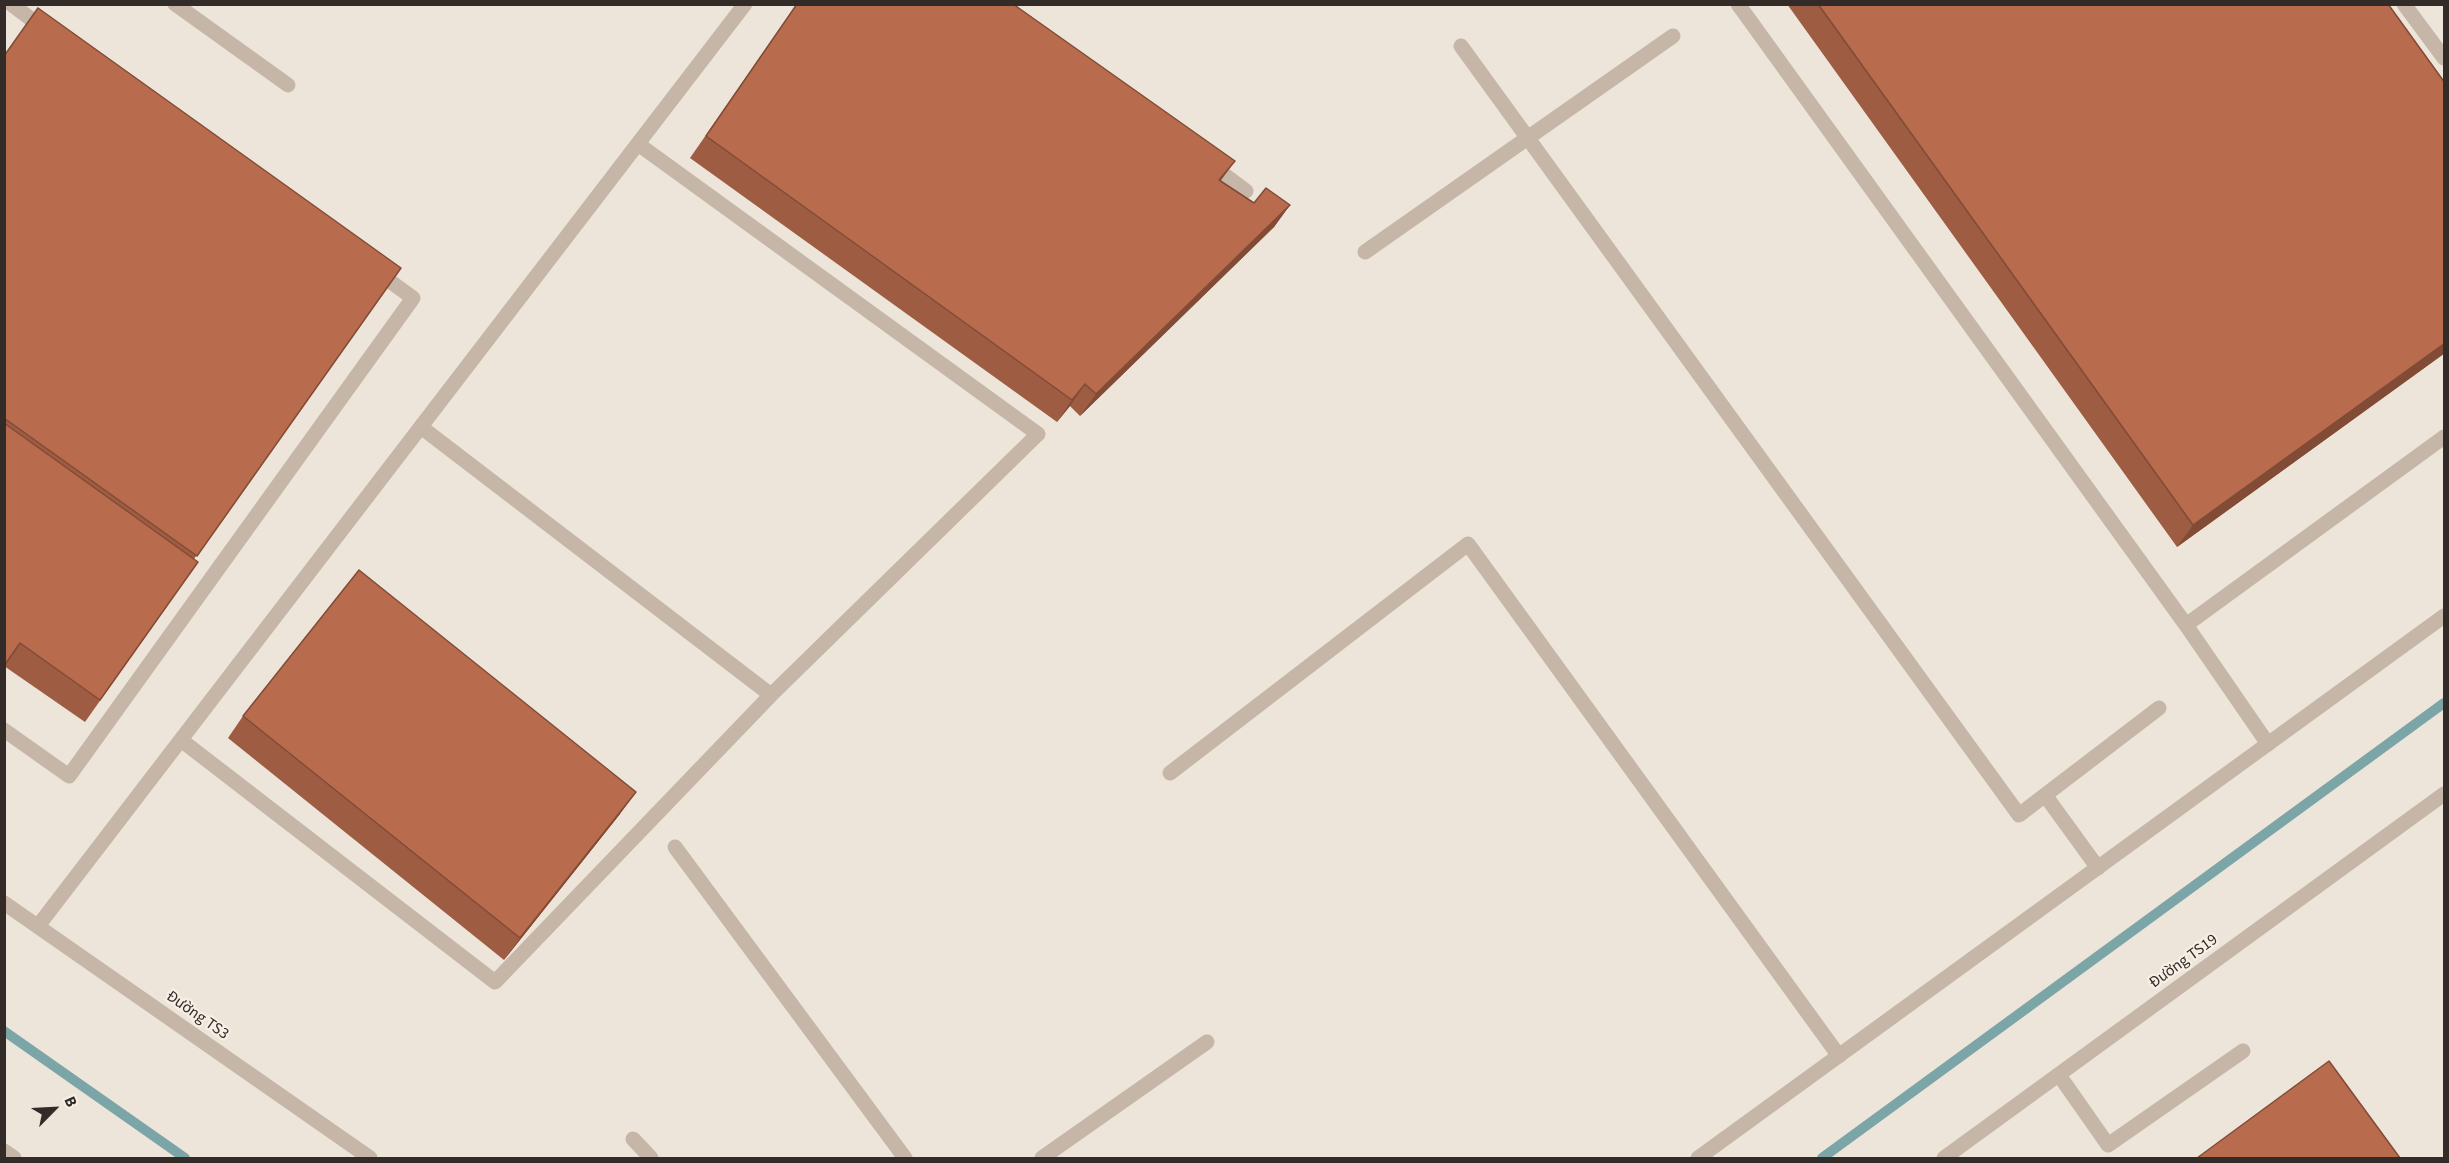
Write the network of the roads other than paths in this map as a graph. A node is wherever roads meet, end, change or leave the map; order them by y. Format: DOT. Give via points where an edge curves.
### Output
graph roads {
  1 [pos="10,4"];
  2 [pos="175,4"];
  3 [pos="745,4"];
  4 [pos="1738,4"];
  5 [pos="2404,4"];
  6 [pos="1673,36"];
  7 [pos="58,39"];
  8 [pos="1461,46"];
  9 [pos="2445,58"];
  10 [pos="288,86"];
  11 [pos="1528,138"];
  12 [pos="638,144"];
  13 [pos="1199,156"];
  14 [pos="1246,191"];
  15 [pos="1365,252"];
  16 [pos="366,263"];
  17 [pos="421,427"];
  18 [pos="2445,437"];
  19 [pos="2445,616"];
  20 [pos="2186,625"];
  21 [pos="771,695"];
  22 [pos="2159,708"];
  23 [pos="4,730"];
  24 [pos="181,740"];
  25 [pos="2268,744"];
  26 [pos="1170,773"];
  27 [pos="2045,795"];
  28 [pos="2443,798"];
  29 [pos="675,847"];
  30 [pos="2098,868"];
  31 [pos="4,903"];
  32 [pos="38,926"];
  33 [pos="1207,1042"];
  34 [pos="2243,1051"];
  35 [pos="1839,1056"];
  36 [pos="2059,1074"];
  37 [pos="633,1139"];
  38 [pos="4,1151"];
  39 [pos="2107,1152"];
  40 [pos="15,1158"];
  41 [pos="370,1158"];
  42 [pos="651,1158"];
  43 [pos="905,1158"];
  44 [pos="1042,1158"];
  45 [pos="1698,1158"];
  46 [pos="1944,1158"];
  1 -- 7 [label="street"];
  2 -- 10 [label="street"];
  3 -- 12 [label="street"];
  4 -- 20 [label="street"];
  5 -- 9 [label="street"];
  6 -- 11 [label="street"];
  8 -- 11 [label="street"];
  11 -- 15 [label="street"];
  11 -- 27 [label="street" via="2019,815"];
  12 -- 17 [label="street"];
  12 -- 21 [label="street" via="1038,434"];
  13 -- 14 [label="street"];
  16 -- 23 [label="street" via="414,298 69,776"];
  17 -- 21 [label="street"];
  17 -- 24 [label="street"];
  18 -- 20 [label="street"];
  19 -- 25 [label="street"];
  20 -- 25 [label="street"];
  21 -- 24 [label="street" via="495,982"];
  22 -- 27 [label="street"];
  24 -- 32 [label="street"];
  25 -- 30 [label="street"];
  26 -- 35 [label="street" via="1468,544"];
  27 -- 30 [label="street"];
  28 -- 36 [label="street, Đường TS19"];
  29 -- 43 [label="street"];
  30 -- 35 [label="street"];
  31 -- 32 [label="street, Đường TS3"];
  32 -- 41 [label="street, Đường TS3"];
  33 -- 44 [label="street"];
  34 -- 39 [label="street"];
  35 -- 45 [label="street"];
  36 -- 39 [label="street"];
  36 -- 46 [label="street, Đường TS19"];
  37 -- 42 [label="street"];
  38 -- 40 [label="street"];
}
